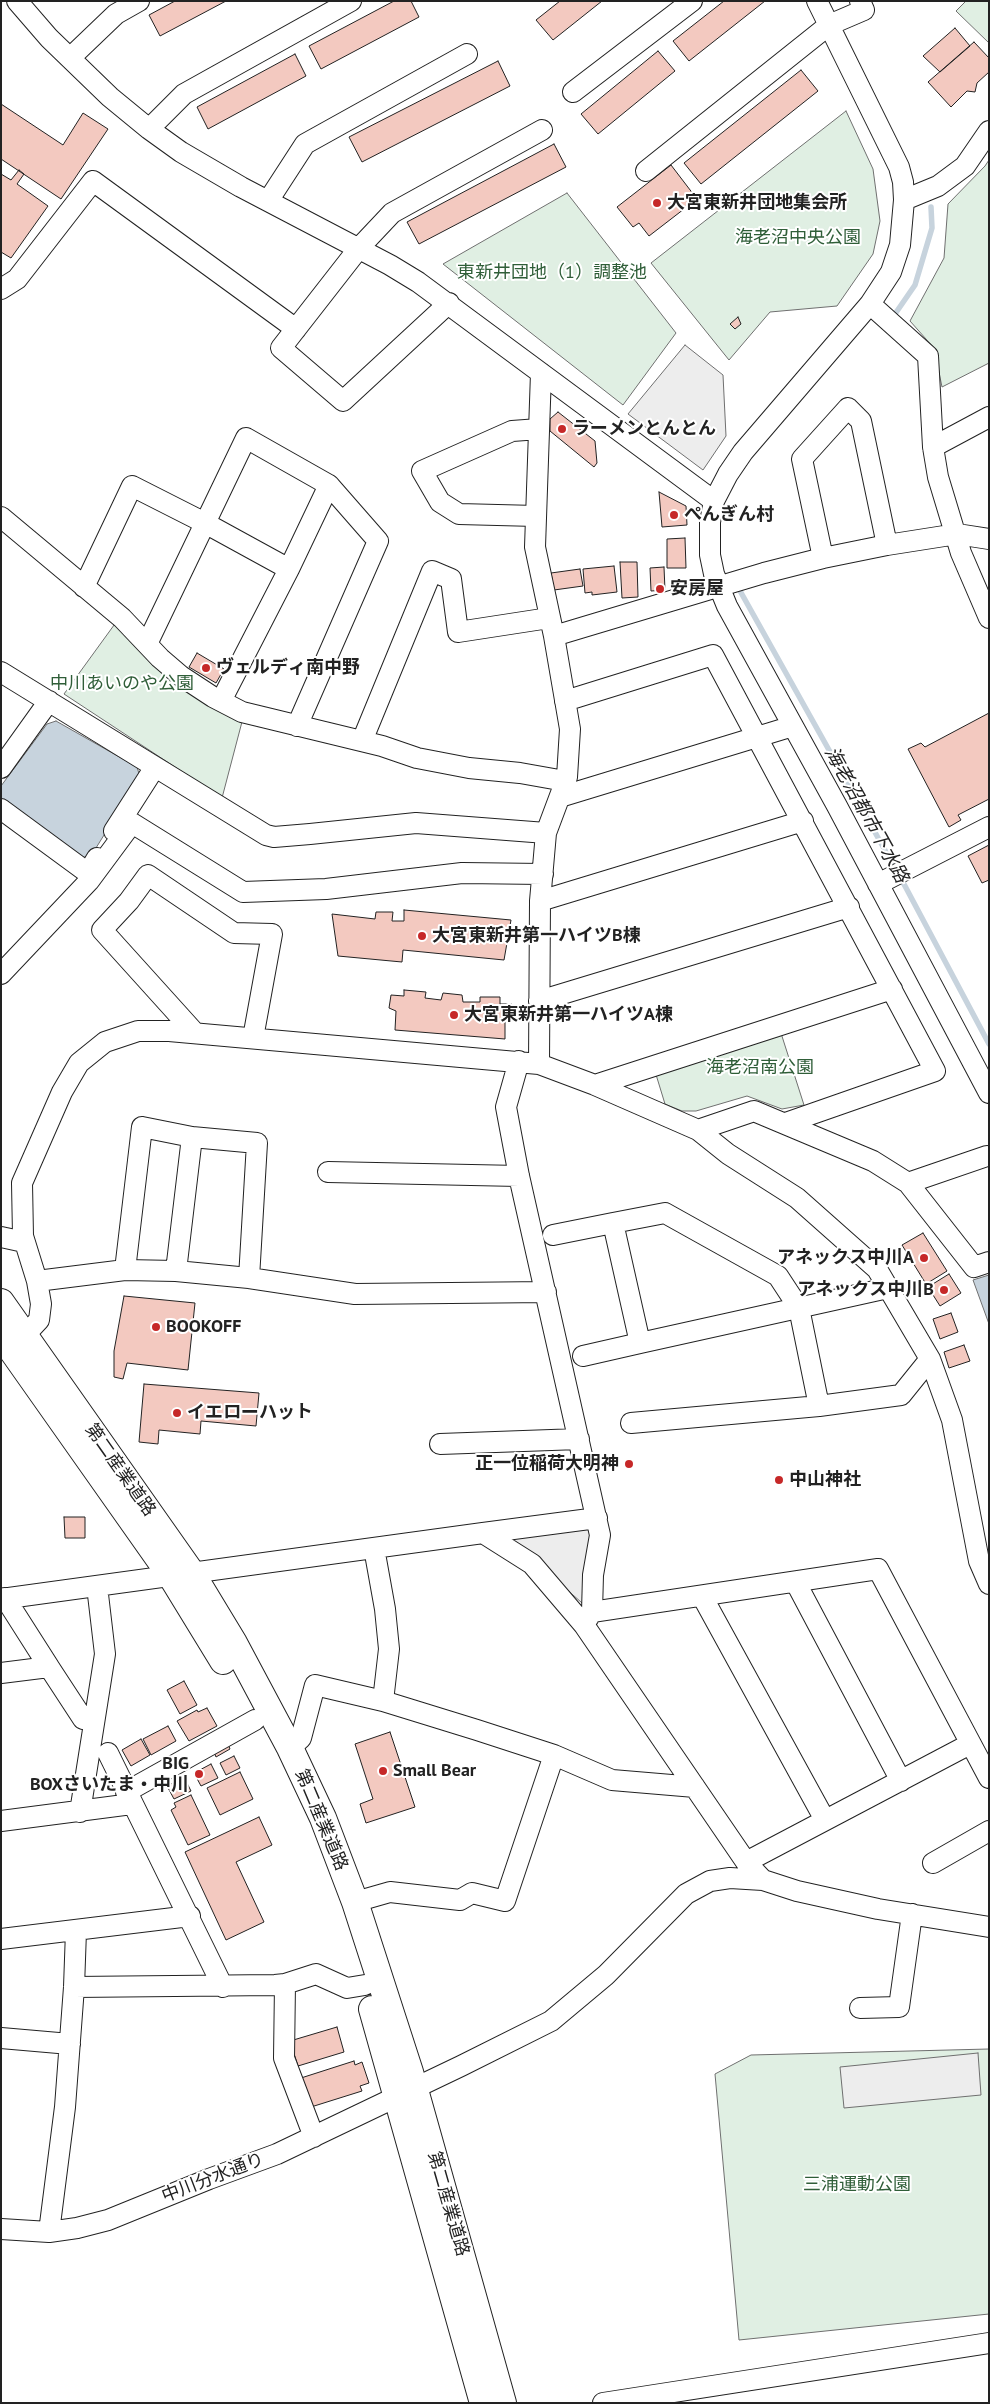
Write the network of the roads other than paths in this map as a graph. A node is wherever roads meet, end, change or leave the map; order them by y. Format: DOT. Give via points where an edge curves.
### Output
graph roads {
  1 [pos="17,1"];
  2 [pos="139,1"];
  3 [pos="351,1"];
  4 [pos="692,1"];
  5 [pos="817,1"];
  6 [pos="866,4"];
  7 [pos="829,25"];
  8 [pos="467,54"];
  9 [pos="70,58"];
  10 [pos="573,92"];
  11 [pos="149,129"];
  12 [pos="542,130"];
  13 [pos="989,131"];
  14 [pos="646,171"];
  15 [pos="904,200"];
  16 [pos="268,201"];
  17 [pos="359,248"];
  18 [pos="1,289"];
  19 [pos="448,303"];
  20 [pos="870,304"];
  21 [pos="296,329"];
  22 [pos="541,373"];
  23 [pos="989,417"];
  24 [pos="539,429"];
  25 [pos="934,446"];
  26 [pos="329,485"];
  27 [pos="714,501"];
  28 [pos="536,516"];
  29 [pos="1,517"];
  30 [pos="205,523"];
  31 [pos="957,534"];
  32 [pos="989,539"];
  33 [pos="887,545"];
  34 [pos="823,558"];
  35 [pos="289,569"];
  36 [pos="84,587"];
  37 [pos="718,587"];
  38 [pos="989,618"];
  39 [pos="551,627"];
  40 [pos="147,644"];
  41 [pos="1,672"];
  42 [pos="221,701"];
  43 [pos="565,701"];
  44 [pos="49,702"];
  45 [pos="297,726"];
  46 [pos="793,726"];
  47 [pos="758,737"];
  48 [pos="362,741"];
  49 [pos="155,767"];
  50 [pos="1,768"];
  51 [pos="562,789"];
  52 [pos="1,809"];
  53 [pos="803,821"];
  54 [pos="989,827"];
  55 [pos="546,833"];
  56 [pos="543,874"];
  57 [pos="882,882"];
  58 [pos="540,901"];
  59 [pos="848,907"];
  60 [pos="1,974"];
  61 [pos="892,989"];
  62 [pos="539,1001"];
  63 [pos="195,1033"];
  64 [pos="253,1038"];
  65 [pos="529,1063"];
  66 [pos="594,1084"];
  67 [pos="989,1093"];
  68 [pos="786,1124"];
  69 [pos="698,1130"];
  70 [pos="192,1137"];
  71 [pos="987,1156"];
  72 [pos="328,1172"];
  73 [pos="519,1176"];
  74 [pos="908,1182"];
  75 [pos="613,1223"];
  76 [pos="553,1235"];
  77 [pos="1,1237"];
  78 [pos="24,1242"];
  79 [pos="989,1262"];
  80 [pos="126,1270"];
  81 [pos="176,1271"];
  82 [pos="249,1278"];
  83 [pos="37,1281"];
  84 [pos="888,1288"];
  85 [pos="546,1292"];
  86 [pos="1,1302"];
  87 [pos="799,1308"];
  88 [pos="13,1335"];
  89 [pos="640,1343"];
  90 [pos="583,1356"];
  91 [pos="930,1359"];
  92 [pos="819,1406"];
  93 [pos="631,1423"];
  94 [pos="579,1439"];
  95 [pos="440,1444"];
  96 [pos="597,1518"];
  97 [pos="483,1533"];
  98 [pos="374,1548"];
  99 [pos="181,1574"];
  100 [pos="796,1583"];
  101 [pos="989,1584"];
  102 [pos="97,1586"];
  103 [pos="702,1596"];
  104 [pos="3,1598"];
  105 [pos="588,1619"];
  106 [pos="49,1667"];
  107 [pos="1,1672"];
  108 [pos="383,1701"];
  109 [pos="83,1719"];
  110 [pos="255,1720"];
  111 [pos="970,1744"];
  112 [pos="290,1748"];
  113 [pos="108,1753"];
  114 [pos="554,1755"];
  115 [pos="989,1778"];
  116 [pos="900,1781"];
  117 [pos="695,1787"];
  118 [pos="129,1798"];
  119 [pos="80,1812"];
  120 [pos="825,1820"];
  121 [pos="1,1821"];
  122 [pos="989,1831"];
  123 [pos="746,1862"];
  124 [pos="933,1862"];
  125 [pos="763,1880"];
  126 [pos="355,1902"];
  127 [pos="912,1914"];
  128 [pos="190,1916"];
  129 [pos="989,1927"];
  130 [pos="76,1931"];
  131 [pos="1,1939"];
  132 [pos="285,1984"];
  133 [pos="365,1985"];
  134 [pos="74,1987"];
  135 [pos="223,1987"];
  136 [pos="860,2008"];
  137 [pos="1,2038"];
  138 [pos="70,2044"];
  139 [pos="406,2092"];
  140 [pos="314,2137"];
  141 [pos="1,2229"];
  142 [pos="49,2232"];
  143 [pos="472,2329"];
  144 [pos="989,2343"];
  145 [pos="482,2403"];
  146 [pos="503,2403"];
  147 [pos="603,2403"];
  1 -- 9 [label="street"];
  2 -- 9 [label="street" via="116,14"];
  3 -- 11 [label="street" via="184,94"];
  4 -- 10 [label="street"];
  5 -- 7 [label="street"];
  6 -- 7 [label="street"];
  7 -- 14 [label="street"];
  7 -- 15 [label="street" via="899,167"];
  8 -- 16 [label="street" via="305,144"];
  9 -- 11 [label="street" via="128,114"];
  11 -- 16 [label="street" via="181,152"];
  12 -- 17 [label="street" via="392,214"];
  13 -- 15 [label="street" via="965,166 938,186"];
  15 -- 20 [label="street" via="900,245 891,272"];
  16 -- 17 [label="street"];
  17 -- 19 [label="street"];
  17 -- 21 [label="street"];
  18 -- 21 [label="street" via="17,279 92,181"];
  19 -- 21 [label="street" via="343,402 281,348"];
  19 -- 22 [label="street"];
  20 -- 25 [label="street" via="928,356"];
  20 -- 27 [label="street" via="743,452"];
  22 -- 24 [label="street"];
  22 -- 27 [label="street"];
  23 -- 25 [label="street"];
  24 -- 28 [label="street"];
  24 -- 28 [label="street" via="512,431 422,471 440,502 459,514"];
  25 -- 31 [label="street" via="938,477"];
  26 -- 30 [label="street" via="246,438"];
  26 -- 35 [label="street"];
  26 -- 45 [label="street" via="378,541"];
  27 -- 37 [label="street" via="709,543"];
  28 -- 39 [label="street" via="535,547"];
  29 -- 36 [label="street"];
  30 -- 35 [label="street"];
  30 -- 36 [label="street" via="132,486"];
  30 -- 40 [label="street"];
  31 -- 32 [label="street"];
  31 -- 33 [label="street"];
  31 -- 38 [label="street" via="961,553"];
  33 -- 34 [label="street"];
  33 -- 34 [label="street" via="861,421 848,408 802,459"];
  34 -- 37 [label="street"];
  35 -- 42 [label="street"];
  36 -- 40 [label="street" via="122,618"];
  37 -- 39 [label="street"];
  37 -- 46 [label="street"];
  39 -- 43 [label="street"];
  39 -- 48 [label="street" via="458,632 451,579 432,571"];
  40 -- 42 [label="street" via="181,676"];
  41 -- 44 [label="street"];
  42 -- 45 [label="street" via="242,712"];
  43 -- 47 [label="street" via="713,655"];
  43 -- 51 [label="street" via="570,729"];
  44 -- 49 [label="street"];
  44 -- 50 [label="street"];
  45 -- 48 [label="street"];
  46 -- 47 [label="street"];
  46 -- 57 [label="street"];
  47 -- 51 [label="street"];
  47 -- 53 [label="street"];
  48 -- 51 [label="street" via="417,758 520,773"];
  49 -- 52 [label="street" via="88,873"];
  49 -- 55 [label="street" via="274,837 416,823"];
  51 -- 55 [label="street"];
  53 -- 58 [label="street"];
  53 -- 59 [label="street"];
  54 -- 57 [label="street"];
  55 -- 56 [label="street"];
  56 -- 58 [label="street"];
  56 -- 60 [label="street" via="462,873 326,889 243,892 132,823 89,881"];
  57 -- 67 [label="street"];
  58 -- 62 [label="street"];
  59 -- 61 [label="street"];
  59 -- 62 [label="street"];
  61 -- 66 [label="street"];
  61 -- 68 [label="street" via="935,1071"];
  62 -- 65 [label="street"];
  63 -- 64 [label="street"];
  63 -- 64 [label="street" via="102,930 148,875 234,933 272,934"];
  63 -- 78 [label="street" via="138,1031 105,1042 79,1063 62,1092 22,1183"];
  64 -- 65 [label="street"];
  65 -- 66 [label="street"];
  65 -- 73 [label="street" via="506,1107"];
  66 -- 69 [label="street"];
  68 -- 69 [label="street" via="754,1111"];
  68 -- 74 [label="street" via="873,1161"];
  69 -- 84 [label="street" via="728,1154 797,1198 877,1269"];
  70 -- 80 [label="street" via="142,1127"];
  70 -- 81 [label="street"];
  70 -- 82 [label="street" via="257,1143"];
  71 -- 74 [label="street"];
  72 -- 73 [label="street"];
  73 -- 85 [label="street"];
  74 -- 79 [label="street" via="974,1267"];
  75 -- 76 [label="street"];
  75 -- 87 [label="street" via="665,1213 778,1276"];
  75 -- 89 [label="street"];
  77 -- 78 [label="street"];
  78 -- 83 [label="street"];
  80 -- 81 [label="street"];
  80 -- 83 [label="street"];
  81 -- 82 [label="street"];
  82 -- 85 [label="street" via="355,1294"];
  83 -- 88 [label="street" via="41,1304 39,1320"];
  84 -- 87 [label="street"];
  84 -- 91 [label="street"];
  85 -- 94 [label="street"];
  86 -- 88 [label="main road, 第二産業道路"];
  87 -- 89 [label="street"];
  87 -- 92 [label="street"];
  88 -- 99 [label="main road, 第二産業道路"];
  89 -- 90 [label="street"];
  91 -- 92 [label="street" via="901,1395"];
  91 -- 101 [label="street" via="952,1420 980,1561"];
  92 -- 93 [label="street"];
  94 -- 95 [label="street"];
  94 -- 96 [label="street"];
  96 -- 97 [label="street"];
  96 -- 105 [label="street" via="600,1535"];
  97 -- 98 [label="street"];
  97 -- 105 [label="street" via="532,1564"];
  98 -- 99 [label="street"];
  98 -- 108 [label="street" via="389,1649"];
  99 -- 102 [label="street"];
  99 -- 110 [label="main road, 第二産業道路"];
  99 -- 112 [label="main road, 第二産業道路" via="234,1643"];
  100 -- 103 [label="street"];
  100 -- 111 [label="street" via="878,1569"];
  100 -- 116 [label="street"];
  102 -- 104 [label="street"];
  102 -- 119 [label="street" via="105,1654"];
  103 -- 105 [label="street"];
  103 -- 120 [label="street"];
  104 -- 106 [label="street"];
  105 -- 117 [label="street"];
  106 -- 107 [label="street"];
  106 -- 109 [label="street"];
  108 -- 112 [label="street" via="315,1685 301,1738"];
  108 -- 114 [label="street"];
  110 -- 118 [label="street"];
  110 -- 133 [label="main road, 第二産業道路" via="305,1823"];
  111 -- 115 [label="street"];
  111 -- 116 [label="street"];
  112 -- 126 [label="main road, 第二産業道路" via="323,1818"];
  113 -- 118 [label="street"];
  114 -- 117 [label="street" via="612,1780"];
  114 -- 126 [label="street" via="506,1901 472,1893 460,1900 390,1892"];
  116 -- 120 [label="street"];
  117 -- 123 [label="street"];
  118 -- 119 [label="street"];
  118 -- 128 [label="street"];
  119 -- 121 [label="street"];
  120 -- 123 [label="street"];
  122 -- 124 [label="street"];
  123 -- 125 [label="street"];
  125 -- 127 [label="street" via="797,1891"];
  125 -- 139 [label="street, 中川分水通り" via="730,1878 710,1881 686,1894 606,1975 551,2021"];
  126 -- 139 [label="main road, 第二産業道路"];
  127 -- 129 [label="street"];
  127 -- 136 [label="street" via="899,2007"];
  128 -- 130 [label="street"];
  128 -- 135 [label="street"];
  130 -- 131 [label="street"];
  130 -- 134 [label="street"];
  132 -- 133 [label="street" via="316,1974 347,1988"];
  132 -- 135 [label="street"];
  132 -- 140 [label="street" via="284,2058"];
  133 -- 139 [label="main road, 第二産業道路"];
  134 -- 135 [label="street"];
  134 -- 138 [label="street"];
  137 -- 138 [label="street"];
  138 -- 142 [label="street"];
  139 -- 140 [label="street, 中川分水通り"];
  139 -- 143 [label="main road, 第二産業道路"];
  140 -- 142 [label="street, 中川分水通り" via="108,2220"];
  141 -- 142 [label="street, 中川分水通り"];
  143 -- 145 [label="main road, 第二産業道路"];
  143 -- 146 [label="main road, 第二産業道路"];
  144 -- 147 [label="street"];
}
